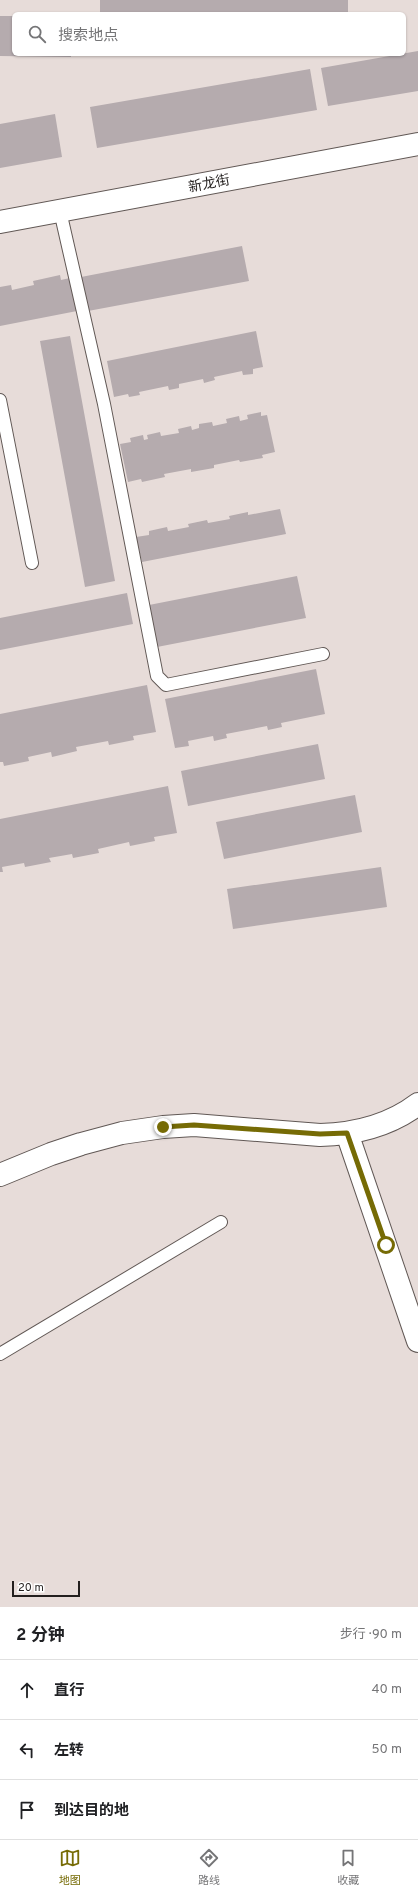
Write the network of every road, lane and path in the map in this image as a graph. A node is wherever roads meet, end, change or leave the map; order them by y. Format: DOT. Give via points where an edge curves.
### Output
graph roads {
  1 [pos="418,144"];
  2 [pos="60,211"];
  3 [pos="0,222"];
  4 [pos="0,400"];
  5 [pos="32,563"];
  6 [pos="323,654"];
  7 [pos="418,1104"];
  8 [pos="347,1133"];
  9 [pos="0,1175"];
  10 [pos="221,1222"];
  11 [pos="418,1341"];
  12 [pos="0,1354"];
  1 -- 2 [label="street, 新龙街"];
  2 -- 3 [label="street, 新龙街"];
  2 -- 6 [label="lane" via="104,404 157,676 166,685"];
  4 -- 5 [label="lane"];
  7 -- 8 [label="street" via="408,1112 378,1126"];
  8 -- 9 [label="street" via="320,1134 194,1125 163,1127 122,1133 81,1144"];
  8 -- 11 [label="street"];
  10 -- 12 [label="lane"];
}
